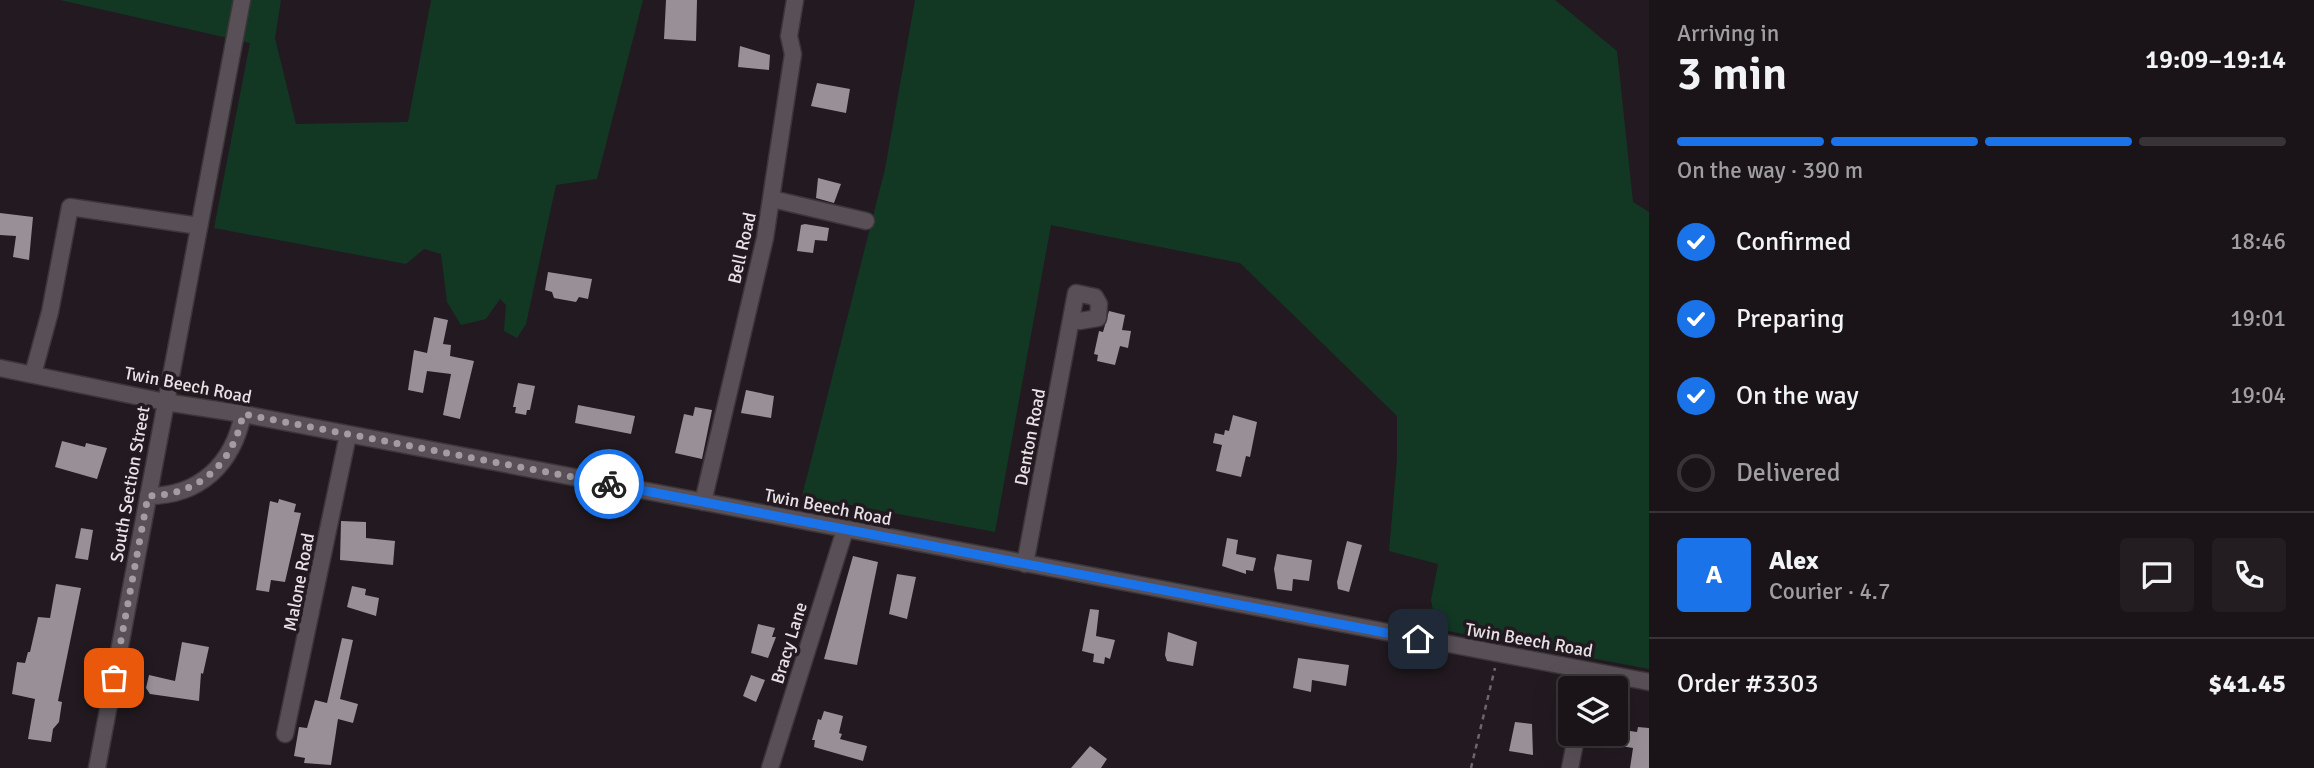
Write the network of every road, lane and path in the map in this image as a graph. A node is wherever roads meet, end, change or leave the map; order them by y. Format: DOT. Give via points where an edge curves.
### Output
graph roads {
  1 [pos="242,0"];
  2 [pos="795,0"];
  3 [pos="772,199"];
  4 [pos="866,221"];
  5 [pos="199,226"];
  6 [pos="1072,318"];
  7 [pos="0,368"];
  8 [pos="33,374"];
  9 [pos="165,402"];
  10 [pos="243,414"];
  11 [pos="348,435"];
  12 [pos="148,496"];
  13 [pos="703,502"];
  14 [pos="845,530"];
  15 [pos="1025,564"];
  16 [pos="1499,654"];
  17 [pos="1590,671"];
  18 [pos="1589,676"];
  19 [pos="1649,682"];
  20 [pos="285,734"];
  21 [pos="1574,746"];
  22 [pos="97,768"];
  23 [pos="770,768"];
  24 [pos="1471,768"];
  25 [pos="1570,768"];
  1 -- 5 [label="street, South Section Street"];
  2 -- 3 [label="street, Bell Road" via="789,36 793,54"];
  3 -- 4 [label="street"];
  3 -- 13 [label="street, Bell Road"];
  5 -- 8 [label="street" via="70,207"];
  5 -- 9 [label="street, South Section Street"];
  6 -- 15 [label="street, Denton Road"];
  7 -- 8 [label="street, Twin Beech Road"];
  8 -- 9 [label="street, Twin Beech Road"];
  9 -- 10 [label="street, Twin Beech Road"];
  9 -- 12 [label="street, South Section Street"];
  10 -- 11 [label="street, Twin Beech Road"];
  10 -- 12 [label="street" via="240,430 214,472 194,488"];
  11 -- 13 [label="street, Twin Beech Road"];
  11 -- 20 [label="street, Malone Road"];
  12 -- 22 [label="street, South Section Street"];
  13 -- 14 [label="street, Twin Beech Road"];
  14 -- 15 [label="street, Twin Beech Road"];
  14 -- 23 [label="street, Bracy Lane"];
  15 -- 16 [label="street, Twin Beech Road"];
  16 -- 17 [label="street, Twin Beech Road"];
  16 -- 24 [label="path"];
  17 -- 18 [label="street"];
  17 -- 19 [label="street, Twin Beech Road"];
  21 -- 25 [label="street"];
}
